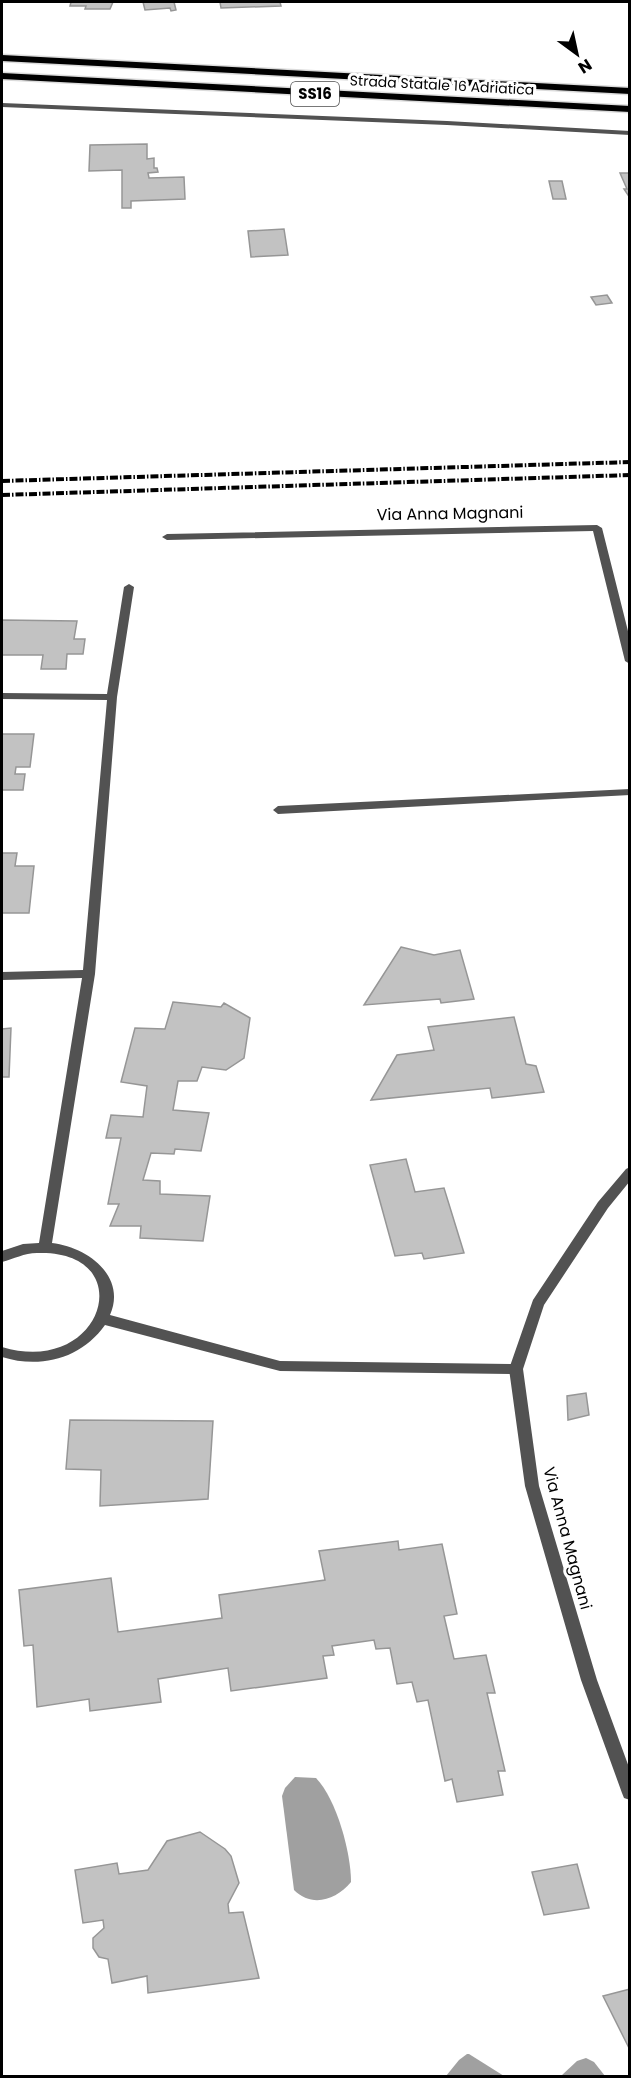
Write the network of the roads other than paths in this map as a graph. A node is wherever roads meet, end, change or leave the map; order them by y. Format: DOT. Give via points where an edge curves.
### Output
graph roads {
  1 [pos="2,58"];
  2 [pos="2,76"];
  3 [pos="630,92"];
  4 [pos="2,105"];
  5 [pos="630,110"];
  6 [pos="630,133"];
  7 [pos="167,537"];
  8 [pos="129,587"];
  9 [pos="630,661"];
  10 [pos="2,696"];
  11 [pos="112,697"];
  12 [pos="630,792"];
  13 [pos="278,810"];
  14 [pos="89,974"];
  15 [pos="2,976"];
  16 [pos="630,1172"];
  17 [pos="45,1247"];
  18 [pos="2,1257"];
  19 [pos="103,1319"];
  20 [pos="2,1352"];
  21 [pos="516,1369"];
  22 [pos="630,1793"];
  1 -- 3 [label="highway, Strada Statale 16 Adriatica / SS16"];
  2 -- 5 [label="highway, Strada Statale 16 Adriatica / SS16"];
  4 -- 6 [label="street"];
  7 -- 9 [label="street, Via Anna Magnani" via="597,528"];
  8 -- 11 [label="street"];
  10 -- 11 [label="street"];
  11 -- 14 [label="street"];
  12 -- 13 [label="street"];
  14 -- 15 [label="street"];
  14 -- 17 [label="street"];
  16 -- 21 [label="street, Via Anna Magnani" via="603,1205 538,1304"];
  17 -- 18 [label="street"];
  17 -- 19 [label="street" via="66,1250 84,1258 97,1270 106,1285 108,1302"];
  19 -- 20 [label="street" via="91,1335 72,1348 26,1358"];
  19 -- 21 [label="street" via="280,1366"];
  21 -- 22 [label="street, Via Anna Magnani" via="532,1486 589,1680"];
}
